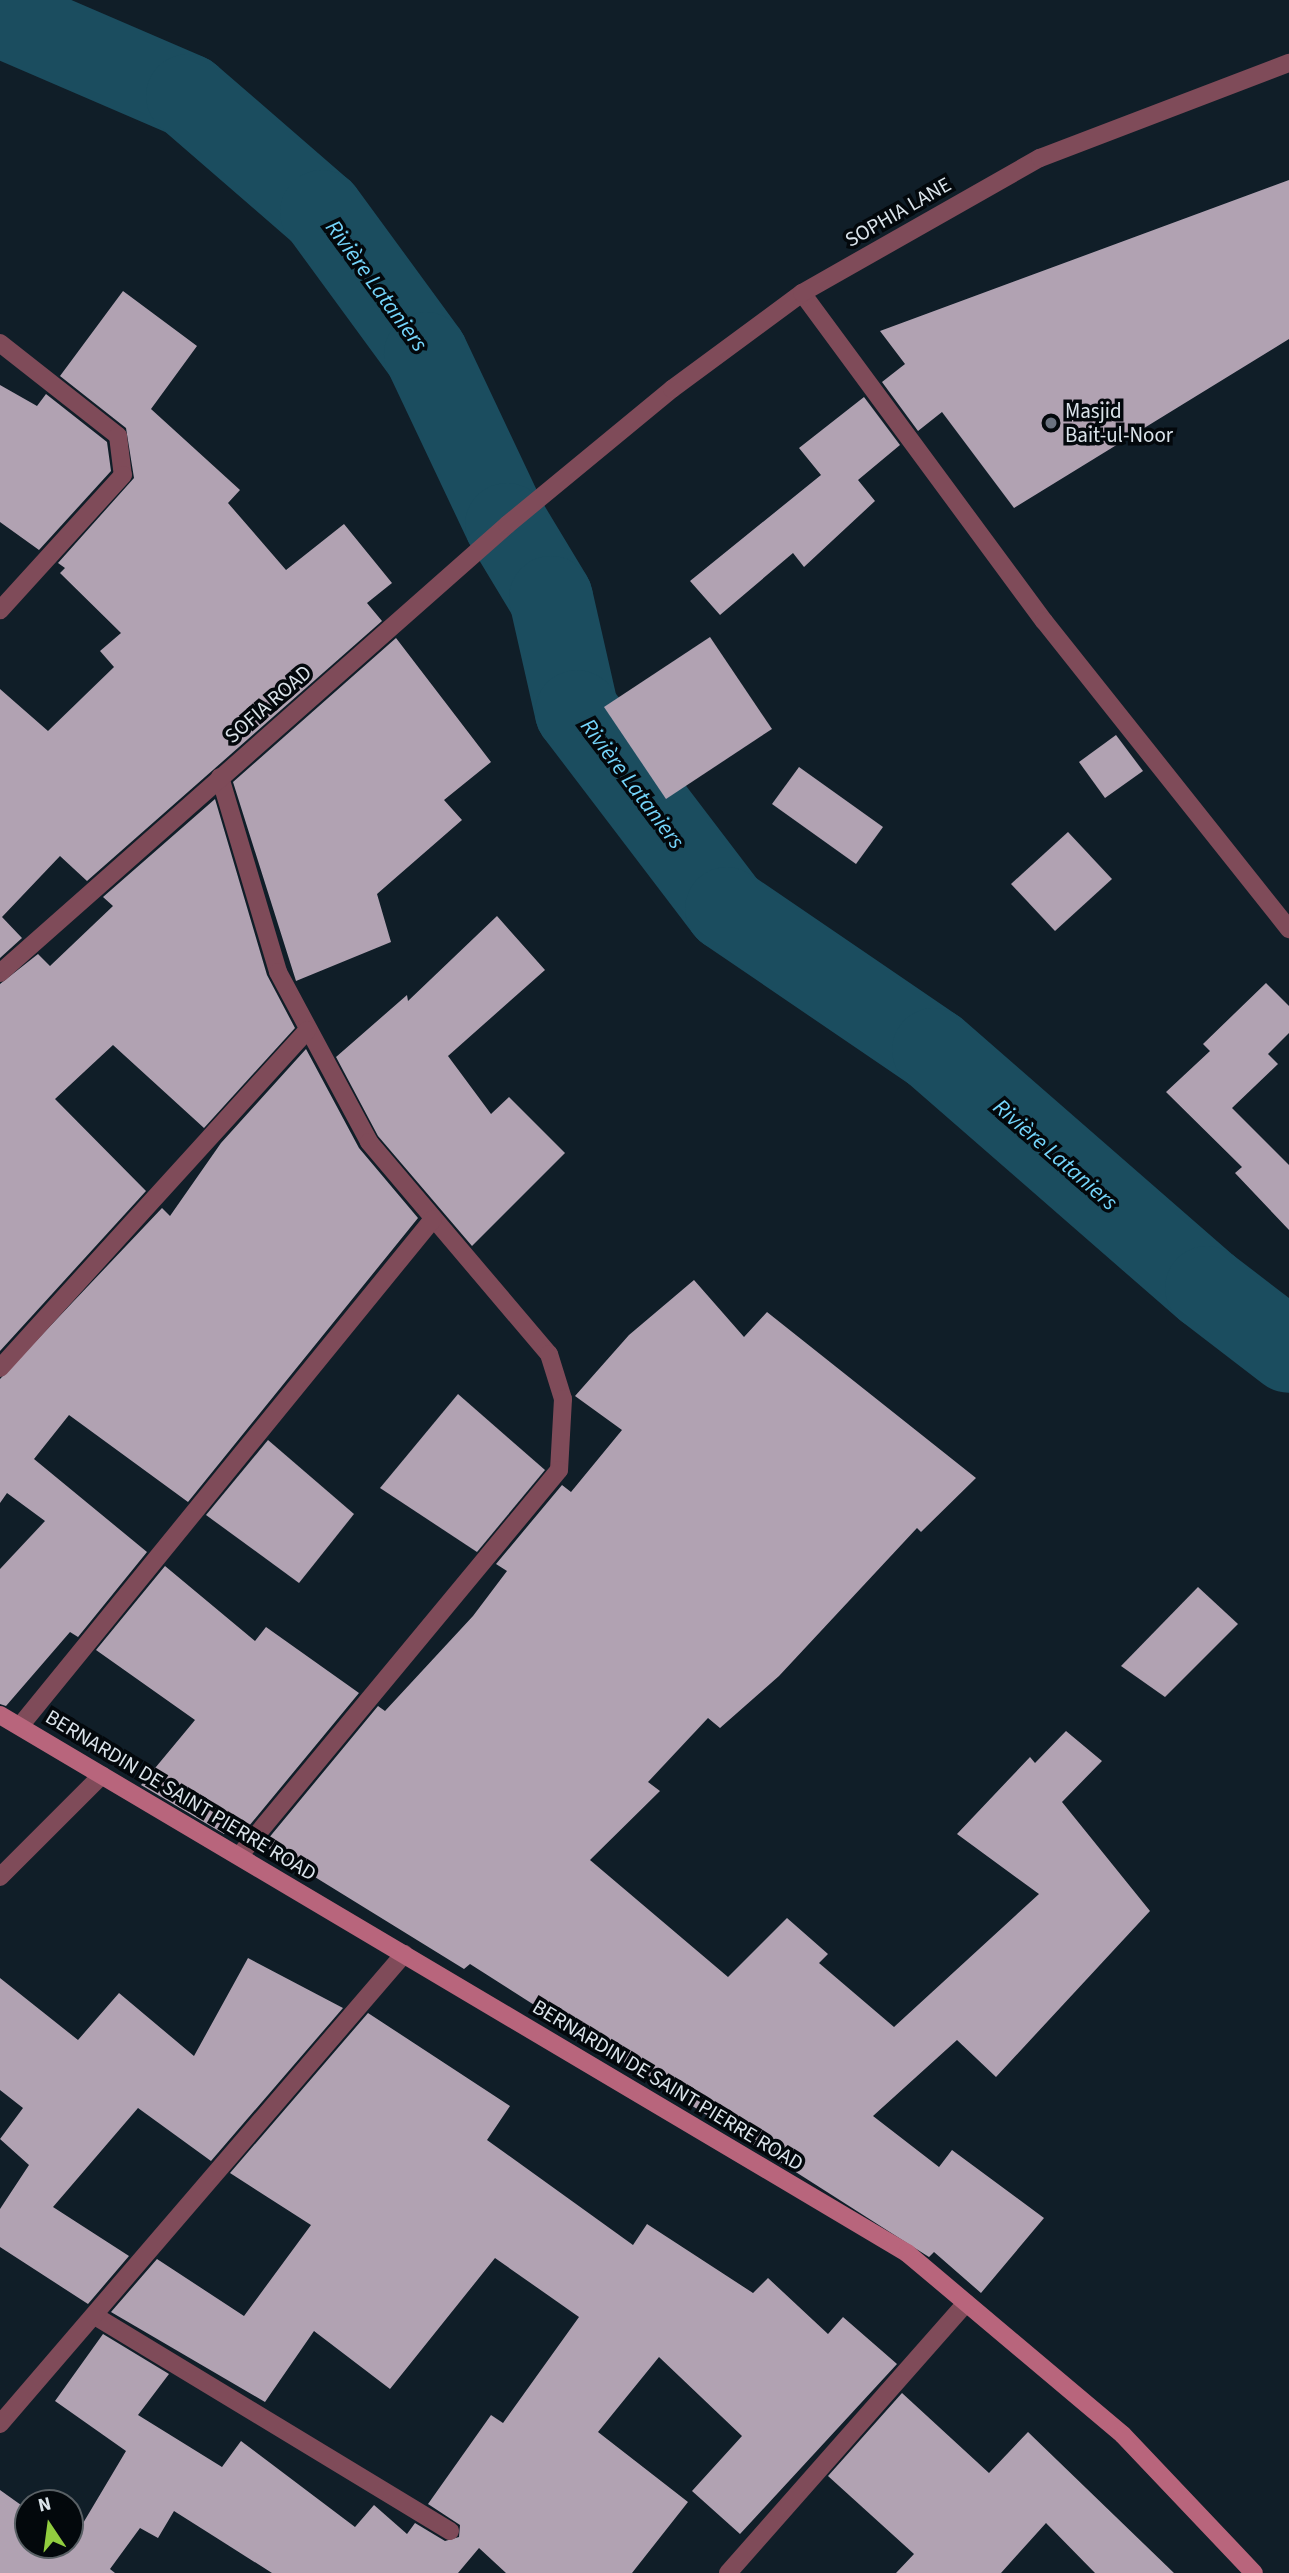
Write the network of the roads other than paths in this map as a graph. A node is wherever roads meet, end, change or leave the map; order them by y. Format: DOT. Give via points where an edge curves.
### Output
graph roads {
  1 [pos="1289,63"];
  2 [pos="802,293"];
  3 [pos="0,343"];
  4 [pos="570,473"];
  5 [pos="0,610"];
  6 [pos="220,777"];
  7 [pos="1289,929"];
  8 [pos="0,973"];
  9 [pos="308,1030"];
  10 [pos="433,1219"];
  11 [pos="0,1368"];
  12 [pos="0,1715"];
  13 [pos="20,1726"];
  14 [pos="102,1775"];
  15 [pos="239,1856"];
  16 [pos="0,1877"];
  17 [pos="404,1954"];
  18 [pos="966,2302"];
  19 [pos="95,2316"];
  20 [pos="0,2424"];
  21 [pos="450,2531"];
  22 [pos="729,2573"];
  23 [pos="1254,2573"];
  1 -- 2 [label="street, SOPHIA LANE" via="1040,158"];
  2 -- 4 [label="street, SOPHIA LANE"];
  2 -- 7 [label="street" via="1044,621"];
  3 -- 5 [label="street" via="118,436 123,475"];
  4 -- 6 [label="street, SOFIA ROAD"];
  6 -- 8 [label="street, SOFIA ROAD"];
  6 -- 9 [label="street" via="278,972"];
  9 -- 10 [label="street" via="369,1142"];
  9 -- 11 [label="street"];
  10 -- 13 [label="street"];
  10 -- 15 [label="street" via="549,1354 563,1399 559,1470"];
  12 -- 13 [label="main road, BERNARDIN DE SAINT PIERRE ROAD"];
  13 -- 14 [label="main road, BERNARDIN DE SAINT PIERRE ROAD"];
  14 -- 15 [label="main road, BERNARDIN DE SAINT PIERRE ROAD"];
  14 -- 16 [label="street"];
  15 -- 17 [label="main road, BERNARDIN DE SAINT PIERRE ROAD"];
  17 -- 18 [label="main road, BERNARDIN DE SAINT PIERRE ROAD" via="906,2253"];
  17 -- 19 [label="street"];
  18 -- 22 [label="street"];
  18 -- 23 [label="main road, BERNARDIN DE SAINT PIERRE ROAD" via="1123,2435"];
  19 -- 20 [label="street"];
  19 -- 21 [label="street"];
}
